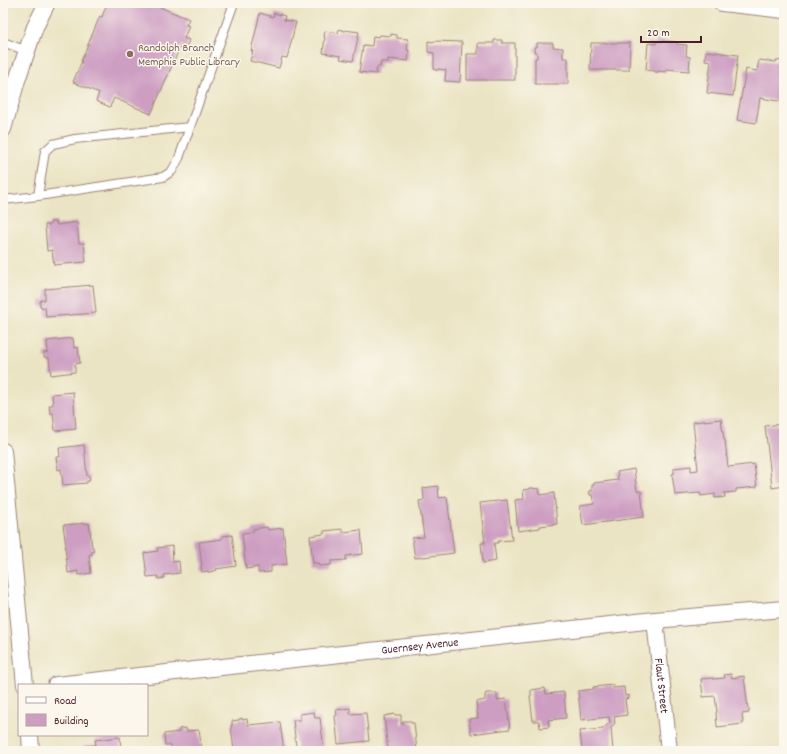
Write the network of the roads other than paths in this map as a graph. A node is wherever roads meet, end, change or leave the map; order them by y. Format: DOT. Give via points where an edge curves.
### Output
graph roads {
  1 [pos="47,3"];
  2 [pos="234,3"];
  3 [pos="722,3"];
  4 [pos="784,10"];
  5 [pos="3,42"];
  6 [pos="27,51"];
  7 [pos="190,127"];
  8 [pos="3,129"];
  9 [pos="38,196"];
  10 [pos="3,200"];
  11 [pos="3,451"];
  12 [pos="784,609"];
  13 [pos="655,620"];
  14 [pos="25,684"];
  15 [pos="65,684"];
  16 [pos="30,736"];
  17 [pos="31,751"];
  18 [pos="669,751"];
  1 -- 6 [label="street"];
  2 -- 7 [label="lane"];
  3 -- 4 [label="street"];
  5 -- 6 [label="lane"];
  6 -- 8 [label="street"];
  7 -- 9 [label="lane" via="172,171 163,177"];
  7 -- 9 [label="lane" via="75,139 54,144 45,151"];
  9 -- 10 [label="lane"];
  11 -- 14 [label="street"];
  12 -- 13 [label="street, Guernsey Avenue"];
  13 -- 15 [label="street, Guernsey Avenue"];
  13 -- 18 [label="street, Flaut Street"];
  16 -- 17 [label="street"];
}
